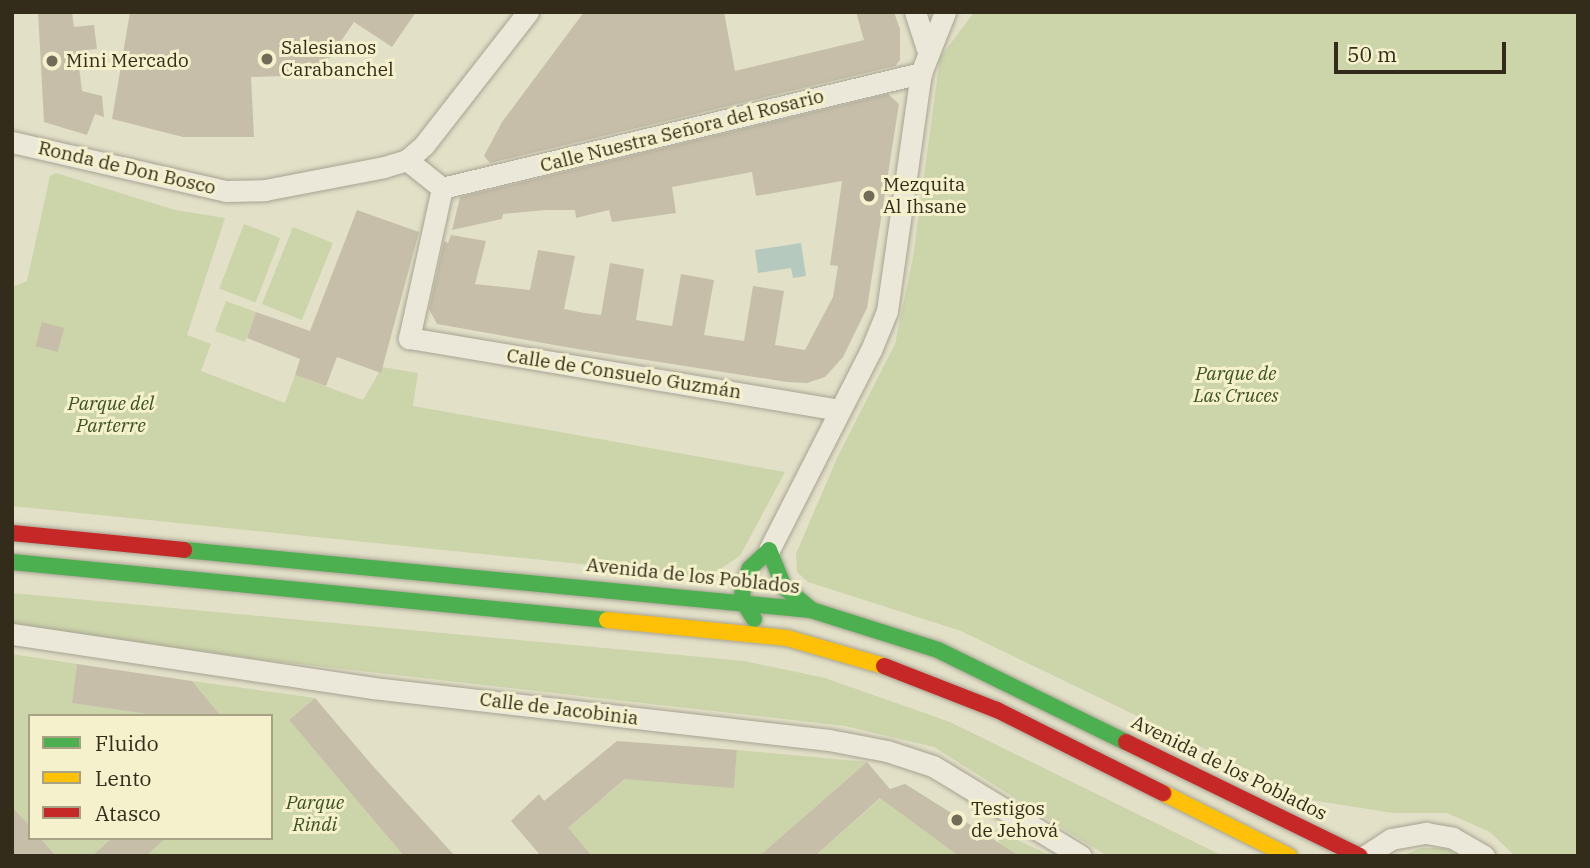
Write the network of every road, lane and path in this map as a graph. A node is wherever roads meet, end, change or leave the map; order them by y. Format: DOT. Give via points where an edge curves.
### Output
graph roads {
  1 [pos="528,12"];
  2 [pos="915,12"];
  3 [pos="945,12"];
  4 [pos="926,50"];
  5 [pos="921,73"];
  6 [pos="12,142"];
  7 [pos="407,160"];
  8 [pos="442,188"];
  9 [pos="839,410"];
  10 [pos="12,533"];
  11 [pos="769,550"];
  12 [pos="12,562"];
  13 [pos="742,600"];
  14 [pos="811,610"];
  15 [pos="12,634"];
  16 [pos="787,638"];
  17 [pos="1081,856"];
  18 [pos="1289,856"];
  19 [pos="1362,856"];
  20 [pos="1484,856"];
  1 -- 7 [label="street" via="439,128"];
  2 -- 4 [label="street"];
  3 -- 4 [label="street"];
  4 -- 5 [label="street"];
  5 -- 8 [label="street, Calle Nuestra Señora del Rosario"];
  5 -- 9 [label="street" via="887,311"];
  6 -- 7 [label="street, Ronda de Don Bosco" via="226,191 264,190"];
  7 -- 8 [label="street"];
  8 -- 9 [label="street, Calle de Consuelo Guzmán" via="409,338"];
  9 -- 11 [label="street"];
  10 -- 13 [label="main road, Avenida de los Poblados"];
  11 -- 13 [label="main road" via="750,568"];
  11 -- 14 [label="main road" via="784,587"];
  12 -- 16 [label="main road"];
  13 -- 14 [label="main road, Avenida de los Poblados"];
  13 -- 16 [label="main road" via="754,619"];
  14 -- 19 [label="main road, Avenida de los Poblados" via="938,650"];
  15 -- 17 [label="street, Calle de Jacobinia" via="373,688 829,740 887,751 933,766"];
  16 -- 18 [label="main road" via="916,675 997,710"];
  19 -- 20 [label="street" via="1391,839 1426,833 1452,838"];
}
